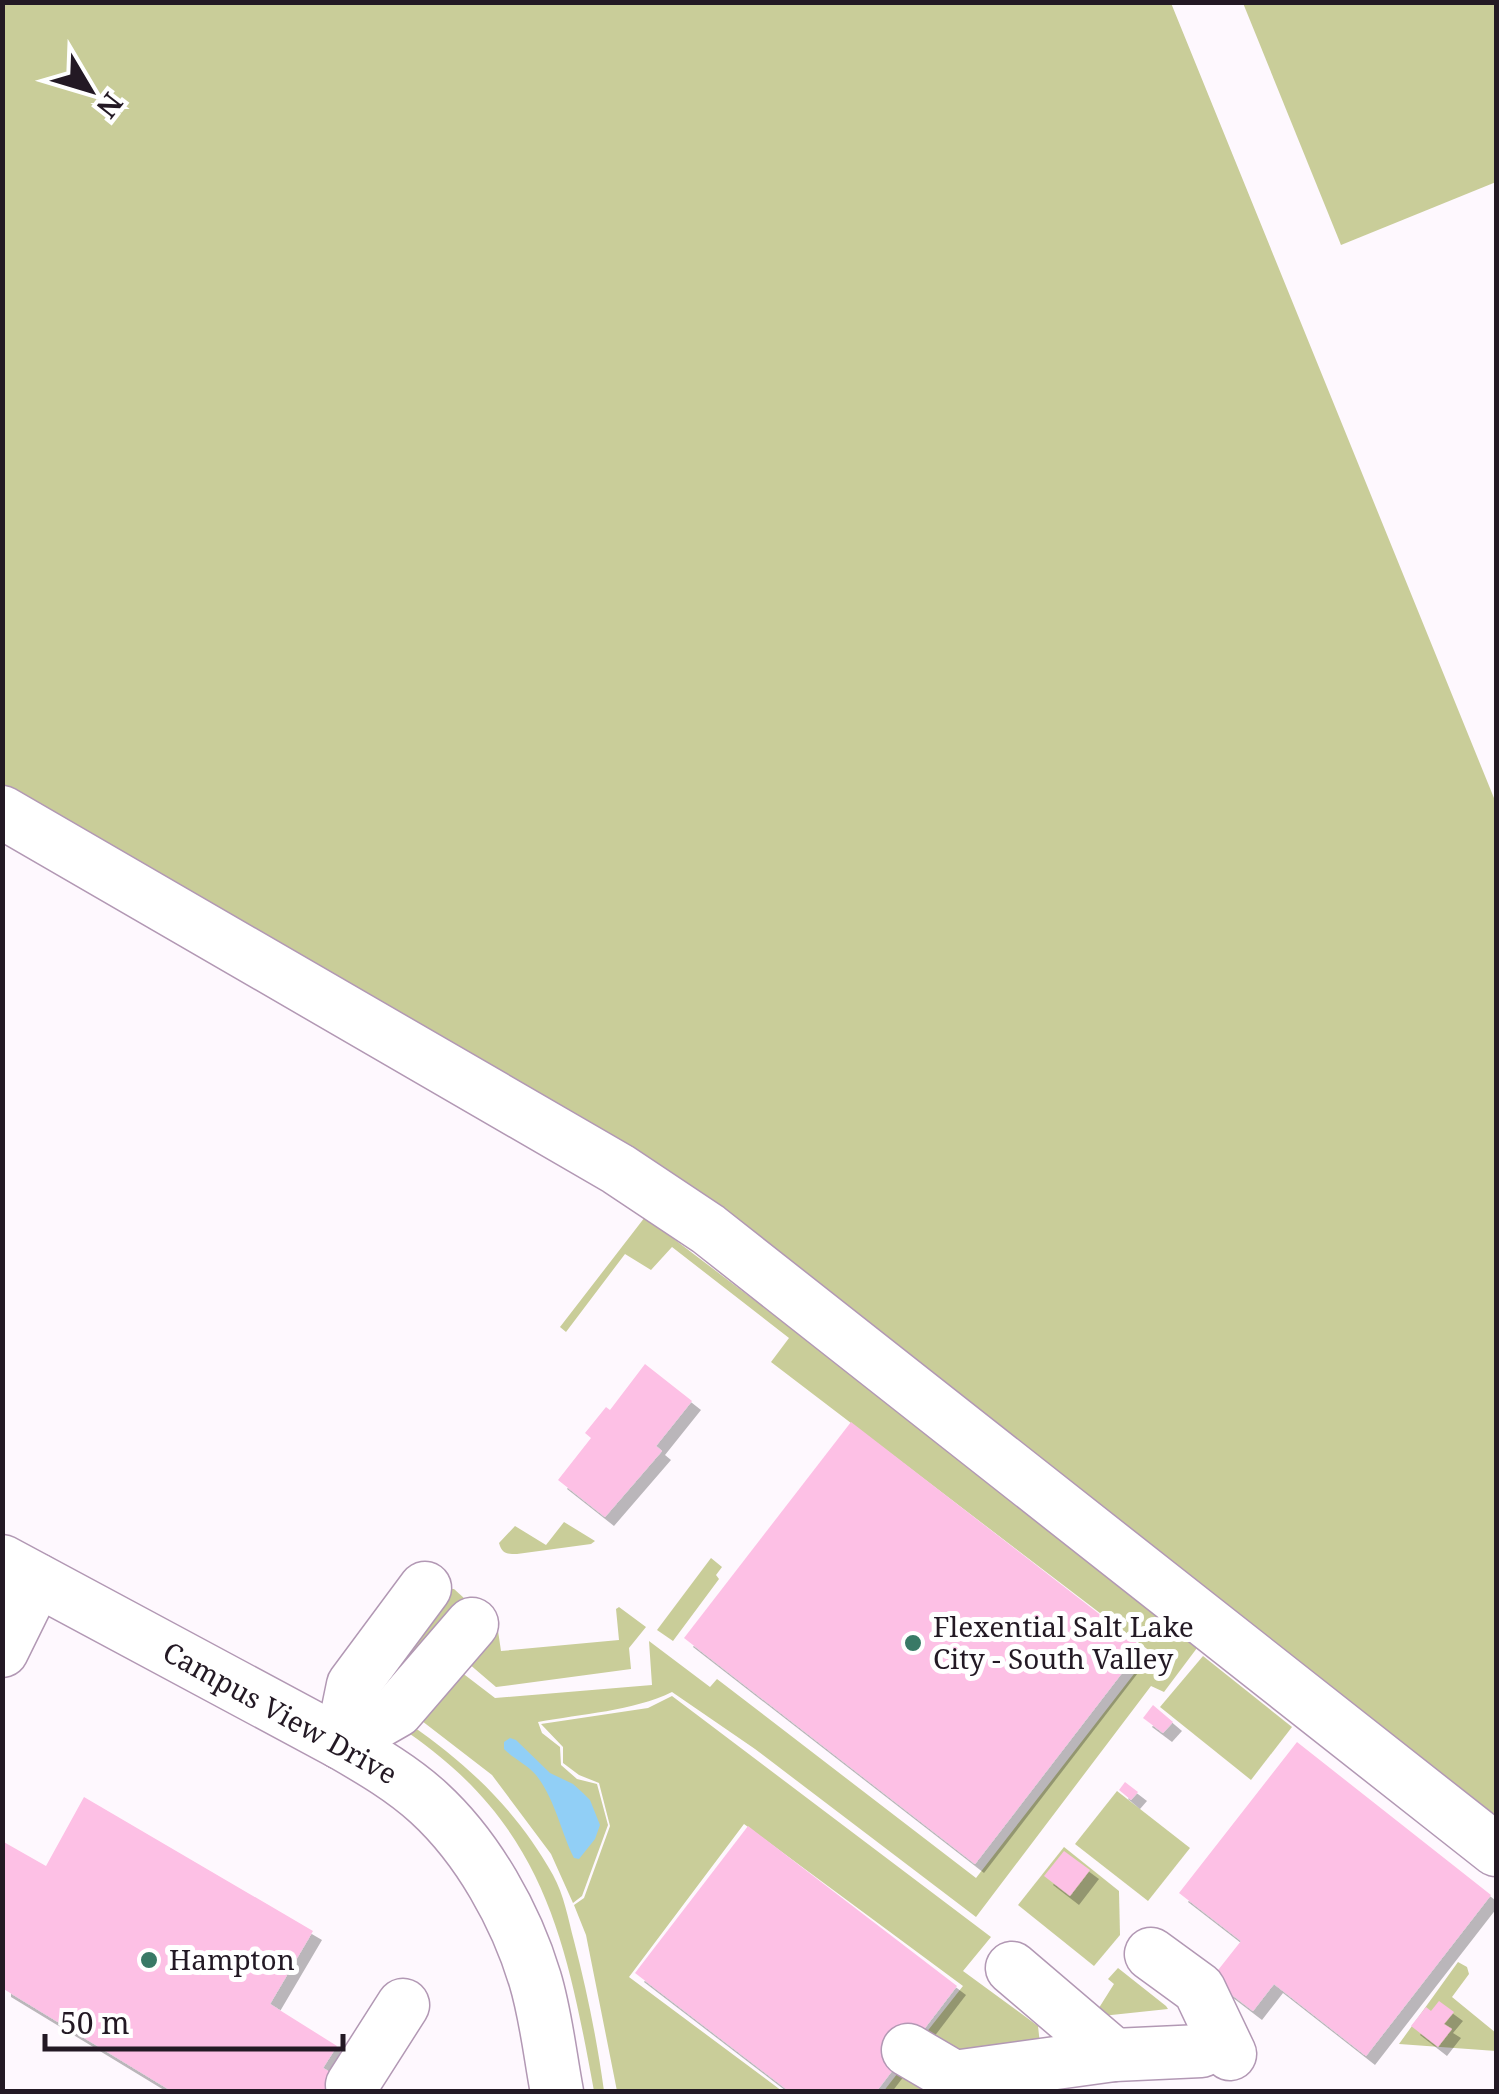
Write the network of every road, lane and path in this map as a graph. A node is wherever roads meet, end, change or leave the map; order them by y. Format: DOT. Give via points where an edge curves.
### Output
graph roads {
  1 [pos="2,812"];
  2 [pos="20,1571"];
  3 [pos="425,1588"];
  4 [pos="472,1624"];
  5 [pos="2,1651"];
  6 [pos="341,1743"];
  7 [pos="1496,1850"];
  8 [pos="1150,1954"];
  9 [pos="1012,1968"];
  10 [pos="403,2006"];
  11 [pos="908,2050"];
  12 [pos="1114,2055"];
  13 [pos="352,2085"];
  14 [pos="557,2092"];
  1 -- 7 [label="street" via="618,1170 708,1230"];
  2 -- 5 [label="street"];
  2 -- 6 [label="street, Campus View Drive"];
  3 -- 6 [label="street" via="352,1685"];
  4 -- 6 [label="street" via="397,1711"];
  6 -- 14 [label="street, Campus View Drive" via="432,1805 488,1878 536,1980"];
  8 -- 12 [label="street" via="1199,1989 1215,2052"];
  9 -- 12 [label="street"];
  10 -- 13 [label="street"];
  11 -- 12 [label="street" via="954,2077"];
}
